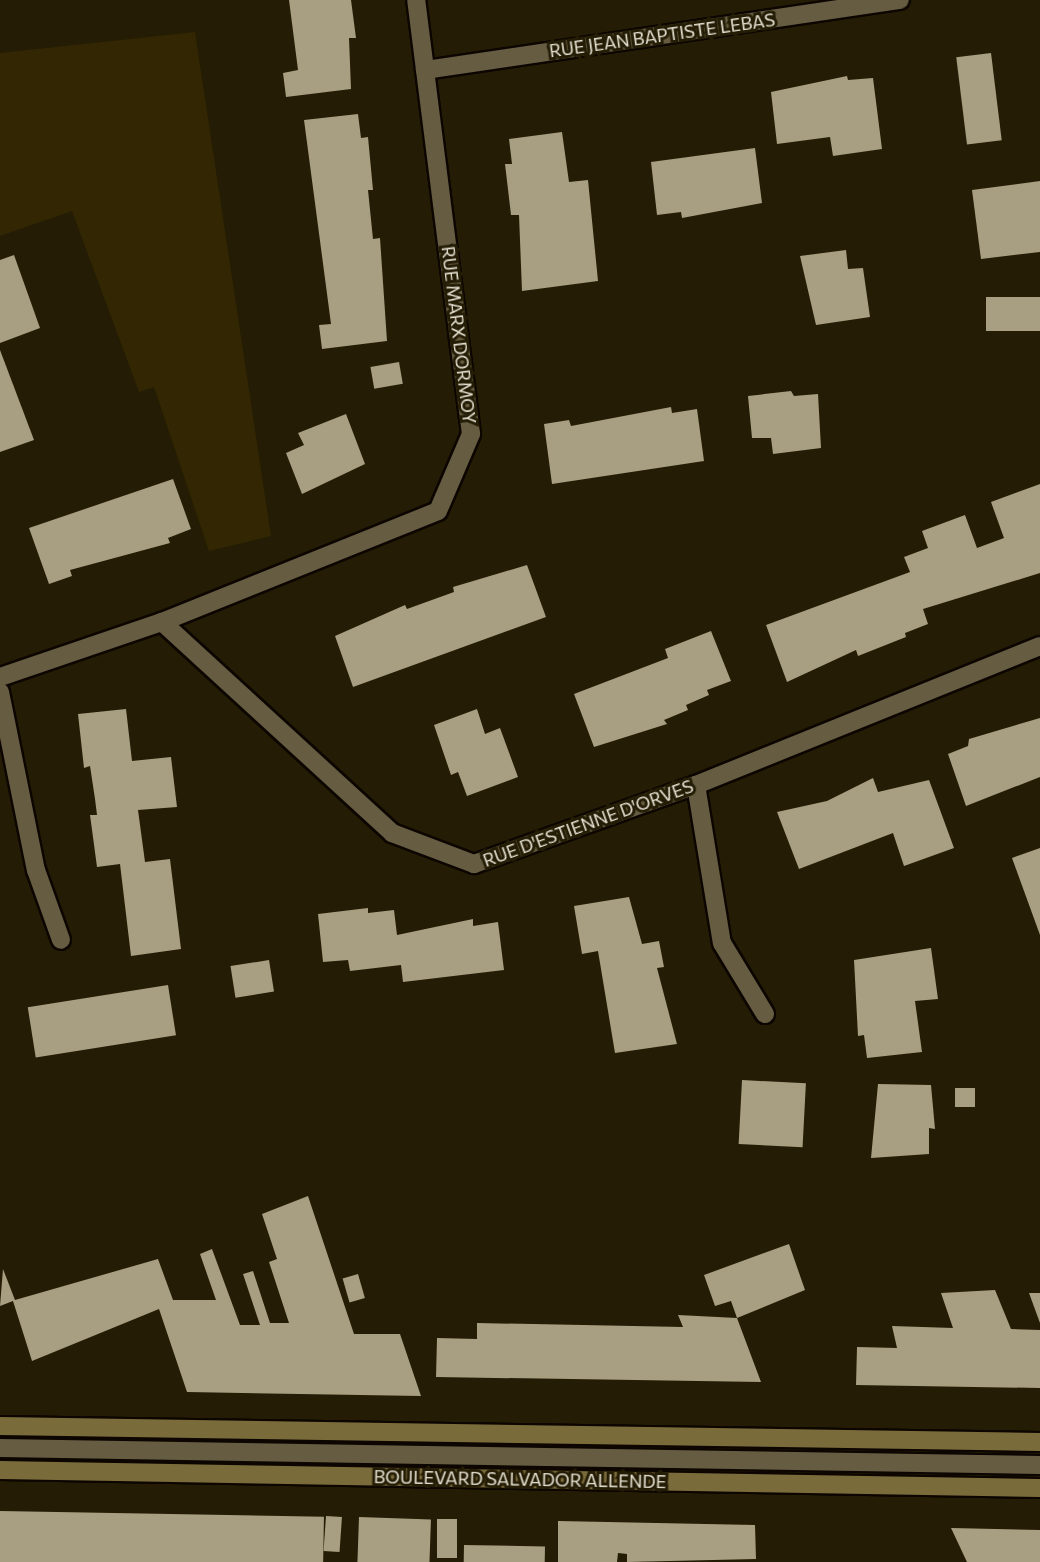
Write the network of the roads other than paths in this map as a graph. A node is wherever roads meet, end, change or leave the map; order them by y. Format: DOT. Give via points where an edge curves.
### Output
graph roads {
  1 [pos="416,0"];
  2 [pos="900,0"];
  3 [pos="425,70"];
  4 [pos="162,622"];
  5 [pos="1040,646"];
  6 [pos="0,677"];
  7 [pos="0,692"];
  8 [pos="696,785"];
  9 [pos="61,940"];
  10 [pos="765,1014"];
  11 [pos="0,1426"];
  12 [pos="1040,1442"];
  13 [pos="0,1448"];
  14 [pos="1040,1465"];
  15 [pos="0,1470"];
  16 [pos="1040,1488"];
  1 -- 3 [label="street, RUE MARX DORMOY"];
  2 -- 3 [label="street, RUE JEAN BAPTISTE LEBAS"];
  3 -- 4 [label="street, RUE MARX DORMOY" via="471,434 438,512"];
  4 -- 6 [label="street, RUE MARX DORMOY"];
  4 -- 8 [label="street, RUE D'ESTIENNE D'ORVES" via="392,833 449,858 474,864"];
  5 -- 8 [label="street, RUE D'ESTIENNE D'ORVES"];
  7 -- 9 [label="street" via="36,870"];
  8 -- 10 [label="street" via="722,943"];
  11 -- 12 [label="main road"];
  13 -- 14 [label="street"];
  15 -- 16 [label="main road, BOULEVARD SALVADOR ALLENDE"];
}
